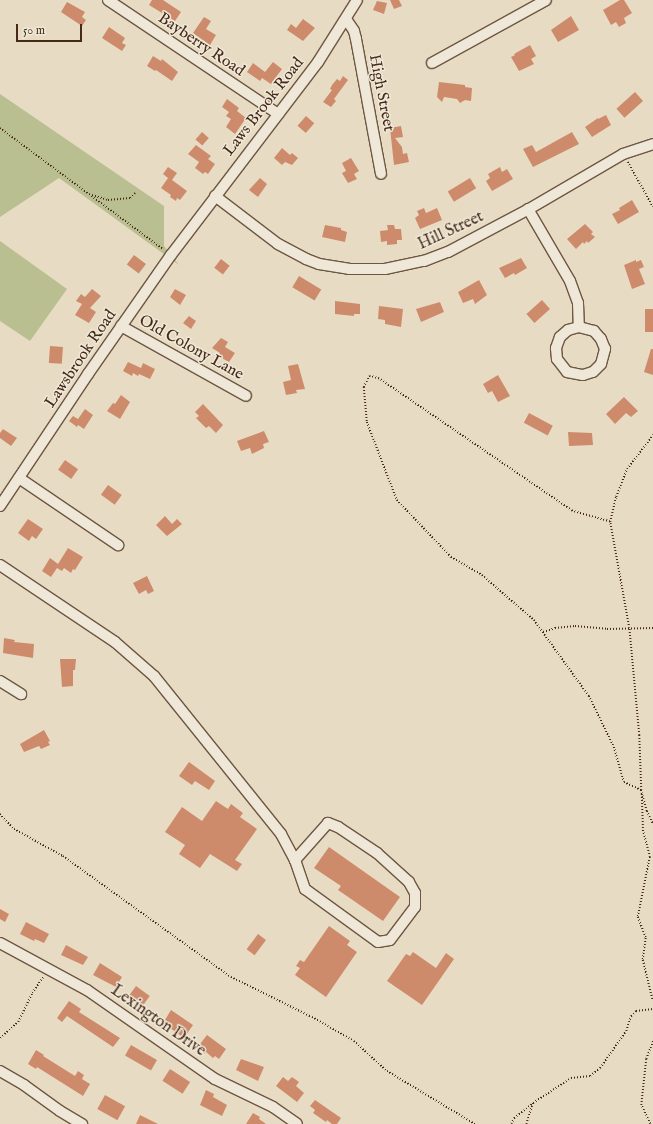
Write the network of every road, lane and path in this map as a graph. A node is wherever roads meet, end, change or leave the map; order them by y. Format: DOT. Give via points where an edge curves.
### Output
graph roads {
  1 [pos="108,0"];
  2 [pos="357,0"];
  3 [pos="546,0"];
  4 [pos="346,19"];
  5 [pos="432,63"];
  6 [pos="278,114"];
  7 [pos="0,128"];
  8 [pos="653,144"];
  9 [pos="623,154"];
  10 [pos="381,174"];
  11 [pos="135,193"];
  12 [pos="90,194"];
  13 [pos="215,196"];
  14 [pos="653,207"];
  15 [pos="528,209"];
  16 [pos="190,230"];
  17 [pos="171,255"];
  18 [pos="121,326"];
  19 [pos="579,327"];
  20 [pos="246,396"];
  21 [pos="653,435"];
  22 [pos="19,478"];
  23 [pos="0,506"];
  24 [pos="610,522"];
  25 [pos="118,545"];
  26 [pos="0,566"];
  27 [pos="629,628"];
  28 [pos="653,628"];
  29 [pos="542,632"];
  30 [pos="0,681"];
  31 [pos="21,694"];
  32 [pos="641,790"];
  33 [pos="0,814"];
  34 [pos="653,824"];
  35 [pos="295,860"];
  36 [pos="0,943"];
  37 [pos="48,969"];
  38 [pos="653,1001"];
  39 [pos="653,1009"];
  40 [pos="0,1038"];
  41 [pos="653,1041"];
  42 [pos="0,1071"];
  43 [pos="534,1103"];
  44 [pos="82,1124"];
  45 [pos="297,1124"];
  46 [pos="475,1124"];
  47 [pos="511,1124"];
  48 [pos="526,1124"];
  49 [pos="650,1124"];
  1 -- 6 [label="street, Bayberry Road"];
  2 -- 4 [label="street, Laws Brook Road"];
  3 -- 5 [label="street"];
  4 -- 6 [label="street, Laws Brook Road" via="318,62"];
  4 -- 10 [label="street, High Street" via="356,38"];
  6 -- 13 [label="street, Laws Brook Road"];
  7 -- 12 [label="path"];
  8 -- 9 [label="street, Hill Street"];
  9 -- 14 [label="path"];
  9 -- 15 [label="street, Hill Street"];
  11 -- 12 [label="path" via="130,198 108,200"];
  12 -- 17 [label="path"];
  13 -- 15 [label="street, Hill Street" via="291,252 319,264 367,270 398,267 436,257 462,246"];
  13 -- 16 [label="street, Laws Brook Road"];
  15 -- 19 [label="street" via="570,280 578,303"];
  16 -- 17 [label="street, Lawsbrook Road"];
  17 -- 18 [label="street, Lawsbrook Road"];
  18 -- 20 [label="street, Old Colony Lane"];
  18 -- 22 [label="street, Lawsbrook Road"];
  19 -- 19 [label="street" via="564,333 558,342 556,353 563,368 572,374 583,375 593,372 601,364 605,349 594,331"];
  21 -- 24 [label="path" via="627,469"];
  22 -- 23 [label="street, Lawsbrook Road"];
  22 -- 25 [label="street"];
  24 -- 27 [label="path"];
  24 -- 29 [label="path" via="572,511 379,379 370,376 364,387 367,422 397,500 451,557 482,575 534,620"];
  26 -- 35 [label="street" via="115,642 154,676 281,834"];
  27 -- 28 [label="path"];
  27 -- 29 [label="path" via="575,626"];
  27 -- 32 [label="path" via="639,735"];
  29 -- 32 [label="path" via="589,696 614,747 624,782"];
  30 -- 31 [label="street"];
  32 -- 34 [label="path"];
  32 -- 38 [label="path" via="643,830 650,857 638,917 646,938 643,960"];
  33 -- 46 [label="path" via="14,829 63,856 231,977 354,1041 386,1070"];
  35 -- 35 [label="street" via="305,890 378,942 390,940 415,906 415,893 409,882 377,852 338,826 328,823"];
  36 -- 37 [label="street, Lexington Drive"];
  37 -- 40 [label="path" via="32,993 18,1022"];
  37 -- 45 [label="street, Lexington Drive" via="93,994 215,1079 273,1107"];
  39 -- 43 [label="path" via="636,1011 631,1016 626,1031 600,1068 590,1076 571,1078"];
  41 -- 49 [label="path" via="646,1059 641,1105"];
  42 -- 44 [label="street"];
  43 -- 47 [label="path" via="514,1118"];
  43 -- 48 [label="path"];
}
